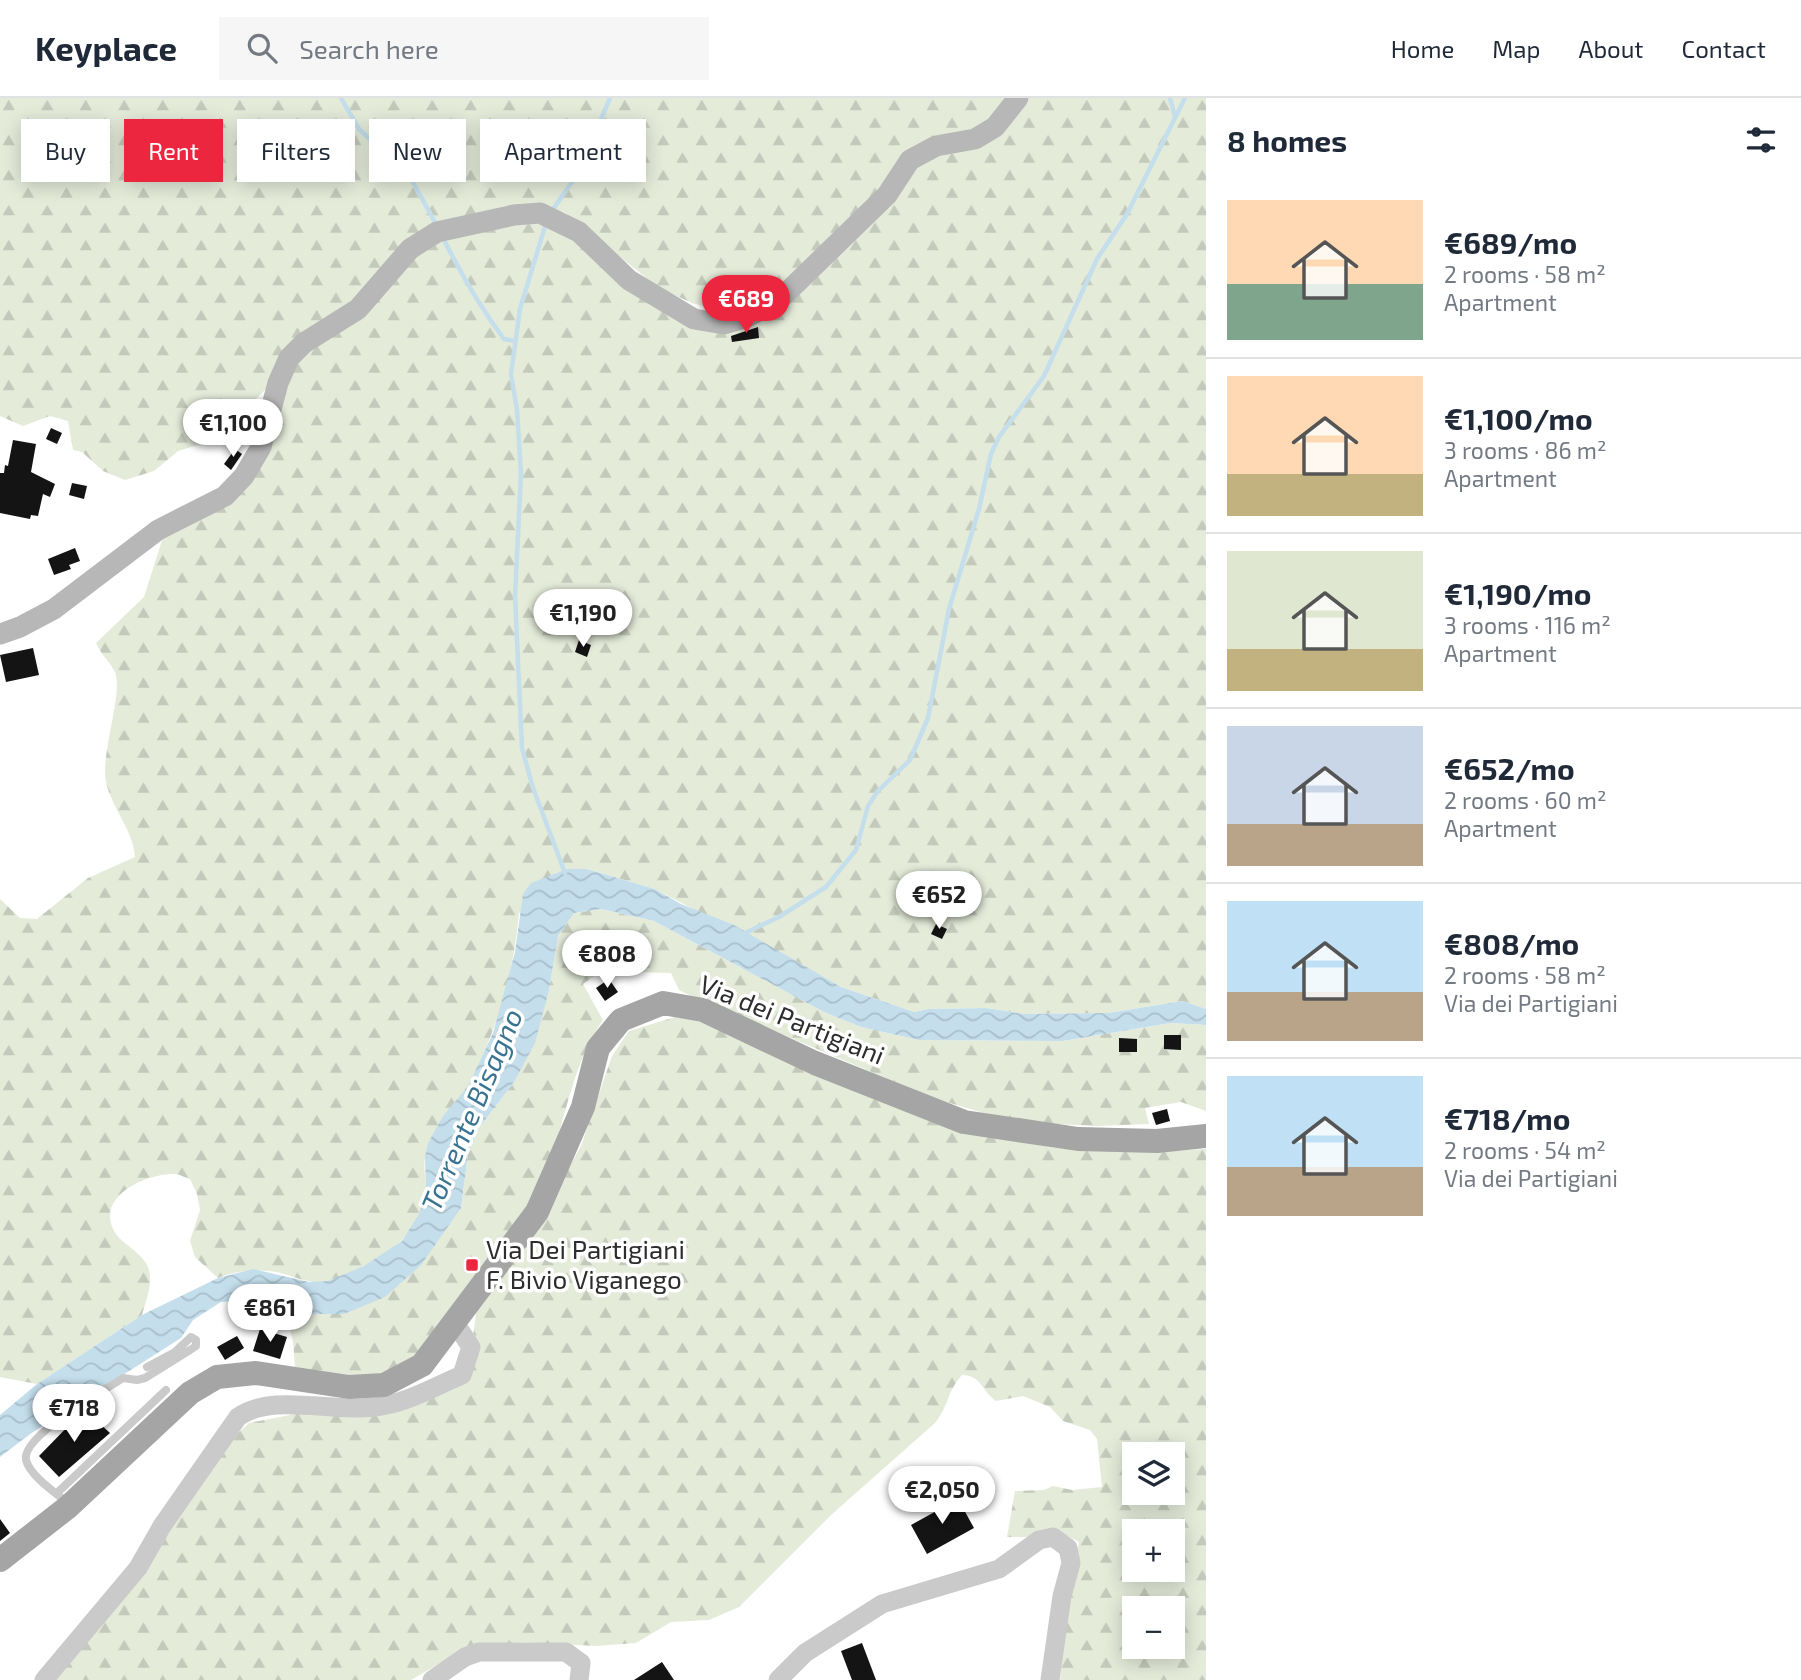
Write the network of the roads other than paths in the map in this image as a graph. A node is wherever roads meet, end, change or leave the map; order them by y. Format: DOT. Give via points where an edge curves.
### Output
graph roads {
  1 [pos="1018,98"];
  2 [pos="0,634"];
  3 [pos="1206,1136"];
  4 [pos="455,1323"];
  5 [pos="147,1367"];
  6 [pos="166,1390"];
  7 [pos="63,1499"];
  8 [pos="0,1560"];
  9 [pos="44,1680"];
  10 [pos="432,1680"];
  11 [pos="579,1680"];
  12 [pos="778,1680"];
  13 [pos="1050,1680"];
  1 -- 2 [label="main road" via="995,127 975,139 936,146 910,160 887,195 777,302 724,324 694,319 629,280 579,232 540,213 443,231 410,249 358,309 303,343 289,358 261,447 244,476 225,495 158,530 54,609"];
  3 -- 4 [label="main road, Via dei Partigiani" via="1157,1141 1078,1139 964,1122 815,1063 703,1010 663,1003 621,1020 598,1048 583,1107 537,1212"];
  4 -- 7 [label="main road, Via dei Partigiani" via="422,1365 384,1385 349,1387 256,1373 217,1377 190,1393"];
  4 -- 9 [label="street" via="471,1347 462,1374 387,1405 345,1410 276,1404 253,1407 238,1417 138,1568"];
  5 -- 7 [label="lane" via="191,1337 196,1340 196,1346 145,1378 123,1378 32,1442 27,1463"];
  6 -- 7 [label="lane"];
  7 -- 8 [label="main road, Via dei Partigiani"];
  10 -- 11 [label="street" via="480,1652 566,1652 580,1663"];
  12 -- 13 [label="street" via="805,1653 882,1604 999,1569 1039,1540 1053,1537 1068,1548 1071,1563"];
}
